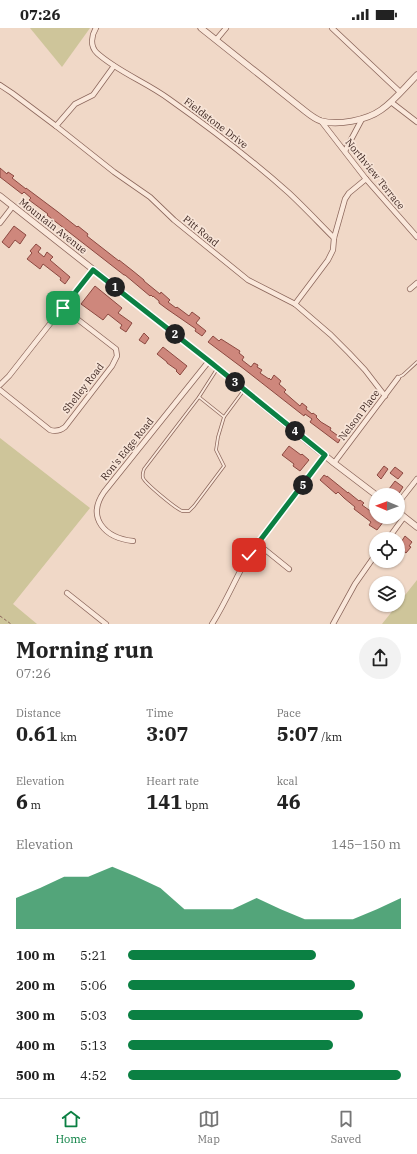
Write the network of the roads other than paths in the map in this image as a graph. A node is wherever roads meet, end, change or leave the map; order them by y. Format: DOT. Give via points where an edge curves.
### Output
graph roads {
  1 [pos="96,28"];
  2 [pos="201,28"];
  3 [pos="226,28"];
  4 [pos="332,28"];
  5 [pos="216,40"];
  6 [pos="114,66"];
  7 [pos="417,75"];
  8 [pos="0,85"];
  9 [pos="400,92"];
  10 [pos="391,102"];
  11 [pos="362,119"];
  12 [pos="321,120"];
  13 [pos="417,122"];
  14 [pos="56,126"];
  15 [pos="345,151"];
  16 [pos="366,179"];
  17 [pos="0,196"];
  18 [pos="13,206"];
  19 [pos="0,223"];
  20 [pos="417,237"];
  21 [pos="334,238"];
  22 [pos="93,270"];
  23 [pos="417,283"];
  24 [pos="410,289"];
  25 [pos="294,304"];
  26 [pos="63,308"];
  27 [pos="209,361"];
  28 [pos="417,362"];
  29 [pos="218,368"];
  30 [pos="398,378"];
  31 [pos="0,385"];
  32 [pos="0,390"];
  33 [pos="244,390"];
  34 [pos="384,396"];
  35 [pos="199,397"];
  36 [pos="224,417"];
  37 [pos="325,455"];
  38 [pos="334,463"];
  39 [pos="417,479"];
  40 [pos="369,490"];
  41 [pos="405,494"];
  42 [pos="405,518"];
  43 [pos="417,527"];
  44 [pos="133,541"];
  45 [pos="258,544"];
  46 [pos="369,564"];
  47 [pos="289,569"];
  48 [pos="67,593"];
  49 [pos="106,624"];
  50 [pos="212,624"];
  51 [pos="333,624"];
  1 -- 6 [label="street, Fieldstone Drive" via="92,37 93,48"];
  2 -- 5 [label="street"];
  3 -- 5 [label="street"];
  4 -- 9 [label="street"];
  5 -- 12 [label="street" via="305,111"];
  6 -- 14 [label="street" via="93,95 75,104"];
  6 -- 21 [label="street, Fieldstone Drive" via="167,98 240,152 289,193"];
  7 -- 9 [label="street"];
  8 -- 14 [label="street, Pitt Road"];
  9 -- 10 [label="street"];
  10 -- 11 [label="street" via="380,111"];
  10 -- 13 [label="street"];
  11 -- 12 [label="street" via="334,122"];
  11 -- 15 [label="street"];
  12 -- 15 [label="street, Northview Terrace"];
  14 -- 25 [label="street, Pitt Road" via="114,172 150,196 174,220 248,280"];
  15 -- 16 [label="street, Northview Terrace"];
  16 -- 20 [label="street, Northview Terrace"];
  16 -- 21 [label="street" via="345,199"];
  17 -- 18 [label="street, Mountain Avenue"];
  18 -- 19 [label="street"];
  18 -- 22 [label="street, Mountain Avenue"];
  21 -- 25 [label="street" via="333,250 328,260"];
  22 -- 26 [label="street"];
  22 -- 27 [label="street, Mountain Avenue"];
  23 -- 24 [label="street"];
  25 -- 34 [label="street, Pitt Road" via="349,353"];
  26 -- 31 [label="street"];
  26 -- 32 [label="street, Shelley Road" via="116,349 117,356 112,366 65,427 55,432"];
  27 -- 29 [label="street, Mountain Avenue"];
  27 -- 44 [label="street, Ron's Edge Road" via="97,504 97,517 103,527 117,538"];
  28 -- 30 [label="lane"];
  29 -- 33 [label="street, Mountain Avenue"];
  29 -- 35 [label="lane"];
  30 -- 34 [label="street, Nelson Place"];
  33 -- 36 [label="lane"];
  33 -- 37 [label="street, Mountain Avenue"];
  34 -- 38 [label="street, Nelson Place"];
  35 -- 36 [label="lane"];
  35 -- 36 [label="lane" via="142,474 148,485 183,511 189,511 194,506 224,466 216,450"];
  37 -- 38 [label="street, Mountain Avenue"];
  37 -- 45 [label="street"];
  38 -- 40 [label="street, Mountain Avenue"];
  39 -- 41 [label="street"];
  42 -- 43 [label="street"];
  45 -- 47 [label="street"];
  45 -- 50 [label="street" via="240,570"];
  46 -- 51 [label="street"];
  48 -- 49 [label="street"];
}
